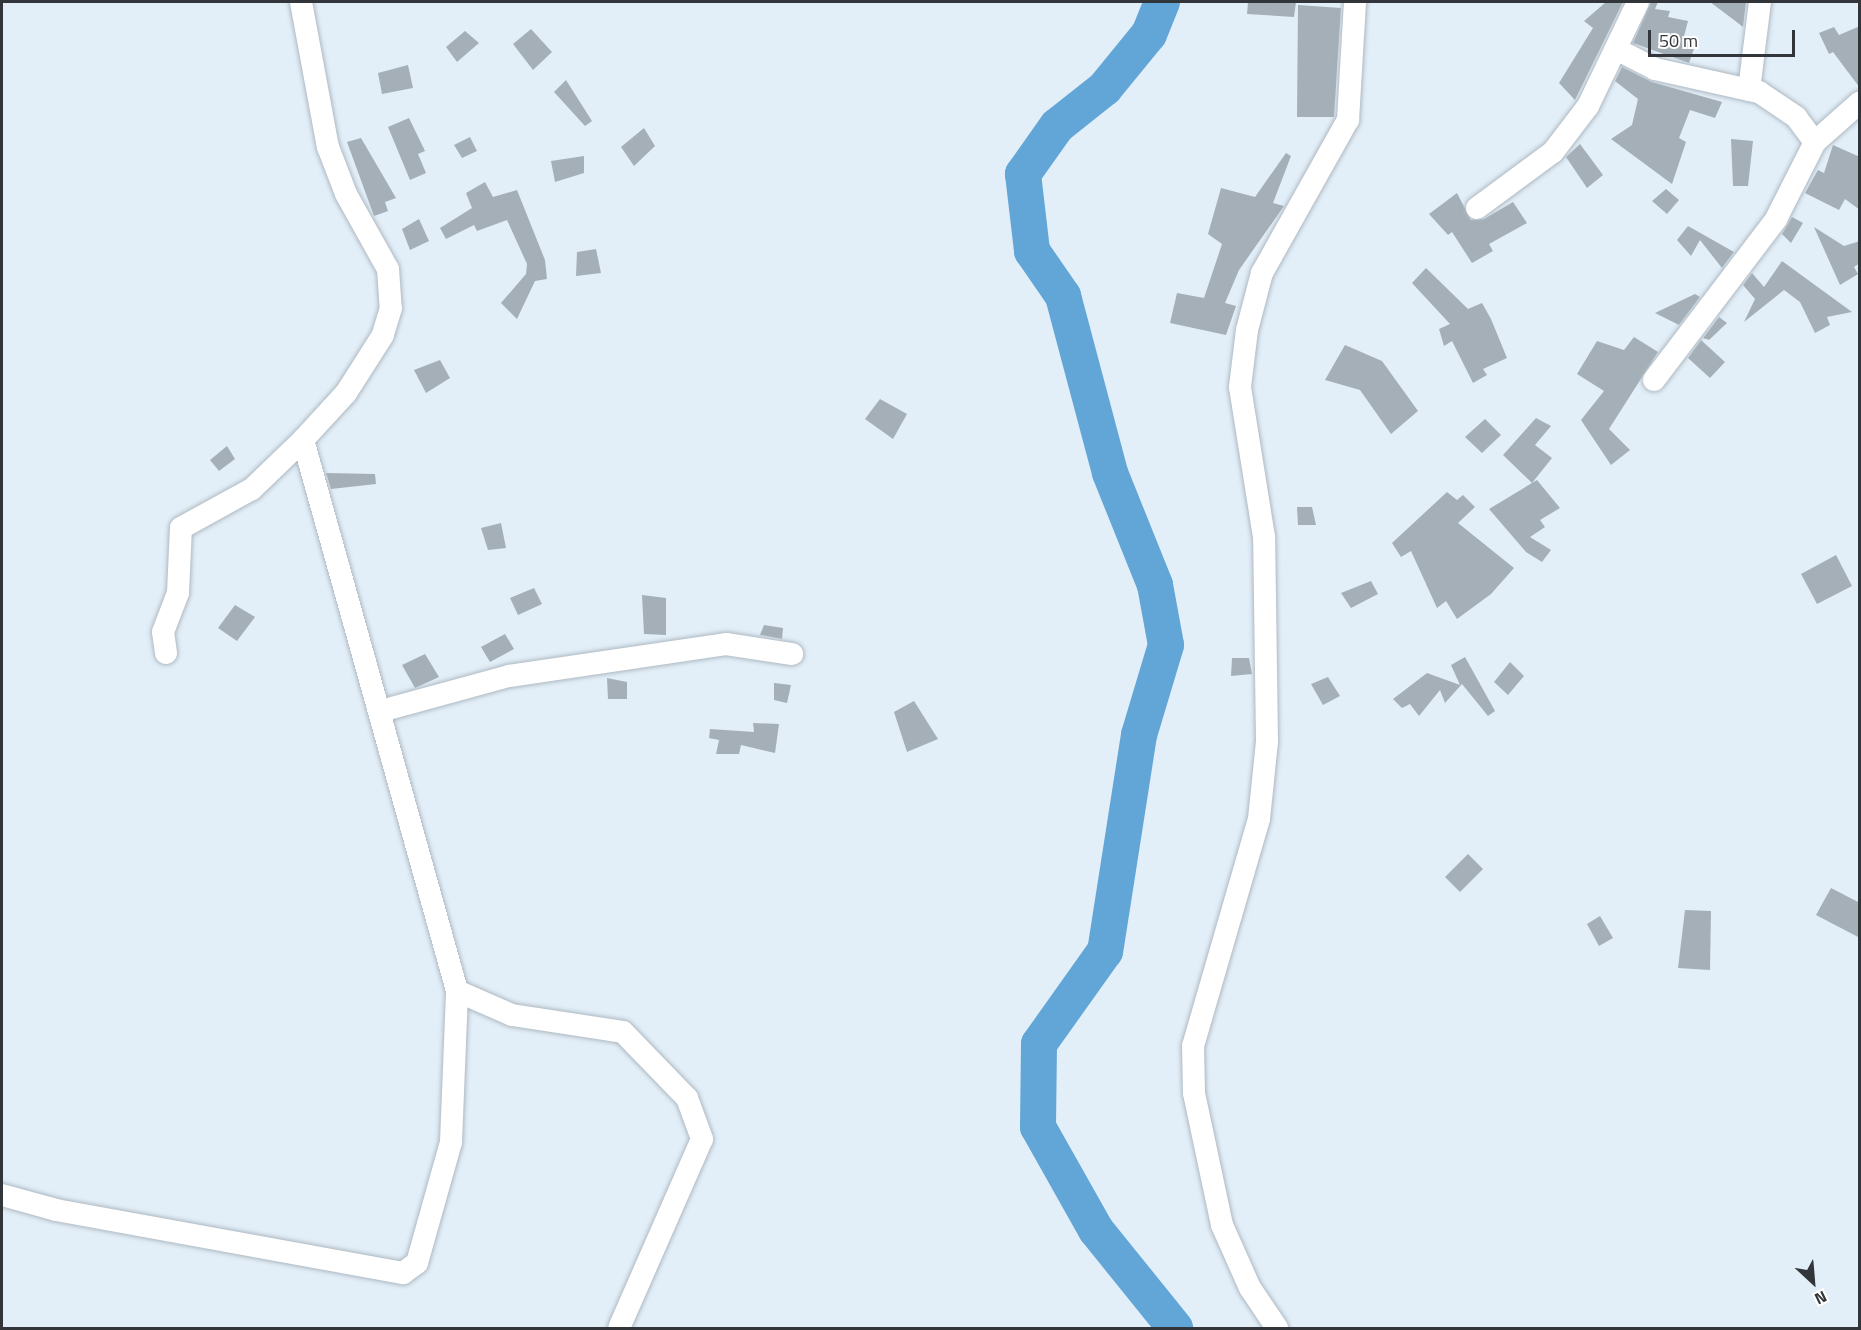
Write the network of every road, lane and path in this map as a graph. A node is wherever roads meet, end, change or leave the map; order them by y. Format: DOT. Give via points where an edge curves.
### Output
graph roads {
  1 [pos="301,2"];
  2 [pos="1355,2"];
  3 [pos="1638,2"];
  4 [pos="1760,2"];
  5 [pos="1616,49"];
  6 [pos="1749,90"];
  7 [pos="1860,102"];
  8 [pos="1815,142"];
  9 [pos="1478,208"];
  10 [pos="1654,380"];
  11 [pos="303,440"];
  12 [pos="166,653"];
  13 [pos="792,654"];
  14 [pos="381,711"];
  15 [pos="457,991"];
  16 [pos="2,1195"];
  17 [pos="619,1329"];
  18 [pos="1276,1329"];
  1 -- 11 [label="street" via="328,147 346,194 388,269 391,308 383,335 346,393"];
  2 -- 18 [label="street" via="1347,120 1263,273 1247,330 1240,387 1264,537 1267,742 1259,819 1193,1046 1194,1093 1222,1225 1250,1288"];
  3 -- 5 [label="street"];
  4 -- 6 [label="street"];
  5 -- 6 [label="street" via="1655,69"];
  5 -- 9 [label="street" via="1588,106 1553,152"];
  6 -- 8 [label="street" via="1775,100"];
  7 -- 8 [label="street"];
  8 -- 10 [label="street" via="1776,219"];
  11 -- 12 [label="street" via="252,489 181,528 178,593 163,632"];
  11 -- 14 [label="street"];
  13 -- 14 [label="street" via="726,644 509,676"];
  14 -- 15 [label="street"];
  15 -- 16 [label="street" via="451,1142 417,1263 402,1273 56,1210"];
  15 -- 17 [label="street" via="512,1015 623,1032 687,1098 702,1139"];
}
